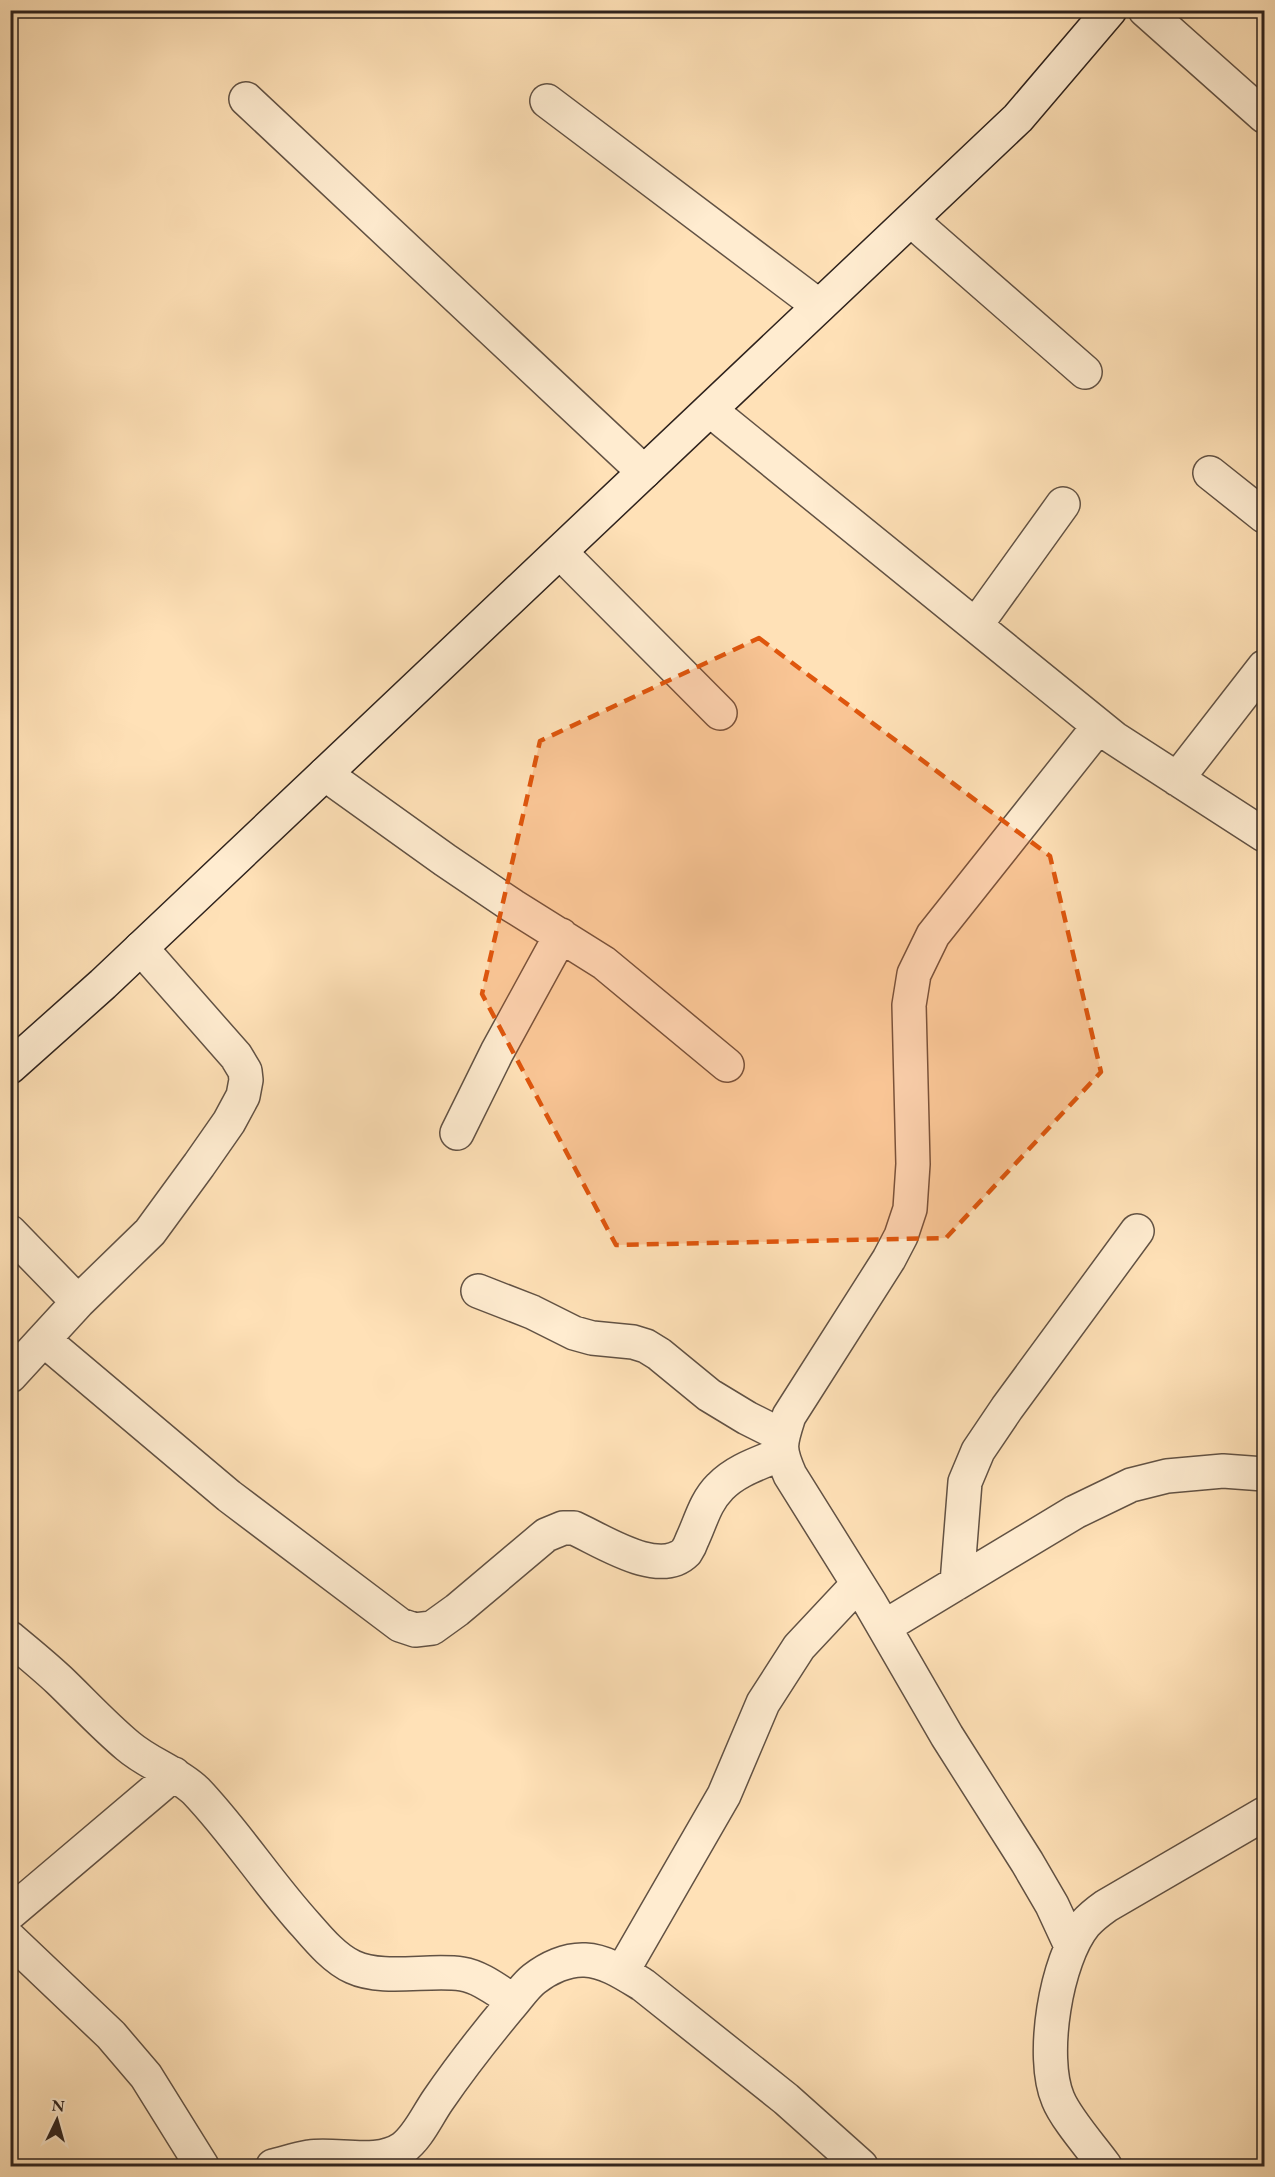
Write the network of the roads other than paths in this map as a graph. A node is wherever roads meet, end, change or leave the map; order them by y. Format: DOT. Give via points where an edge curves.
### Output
graph roads {
  1 [pos="1110,10"];
  2 [pos="1145,10"];
  3 [pos="246,99"];
  4 [pos="548,101"];
  5 [pos="1264,116"];
  6 [pos="911,220"];
  7 [pos="819,306"];
  8 [pos="1085,372"];
  9 [pos="710,410"];
  10 [pos="644,472"];
  11 [pos="1210,473"];
  12 [pos="1063,504"];
  13 [pos="1264,516"];
  14 [pos="560,552"];
  15 [pos="976,625"];
  16 [pos="1264,667"];
  17 [pos="720,713"];
  18 [pos="1099,726"];
  19 [pos="325,774"];
  20 [pos="1177,779"];
  21 [pos="1264,835"];
  22 [pos="561,935"];
  23 [pos="141,948"];
  24 [pos="727,1065"];
  25 [pos="10,1067"];
  26 [pos="457,1133"];
  27 [pos="1137,1230"];
  28 [pos="10,1232"];
  29 [pos="478,1291"];
  30 [pos="78,1302"];
  31 [pos="44,1340"];
  32 [pos="10,1376"];
  33 [pos="782,1445"];
  34 [pos="1264,1474"];
  35 [pos="957,1583"];
  36 [pos="858,1584"];
  37 [pos="884,1627"];
  38 [pos="10,1638"];
  39 [pos="174,1774"];
  40 [pos="1264,1814"];
  41 [pos="10,1913"];
  42 [pos="10,1939"];
  43 [pos="1071,1946"];
  44 [pos="622,1972"];
  45 [pos="514,2001"];
  46 [pos="358,2161"];
  47 [pos="202,2166"];
  48 [pos="273,2166"];
  49 [pos="861,2166"];
  50 [pos="1105,2166"];
  1 -- 6 [label="street" via="1018,118"];
  2 -- 5 [label="street"];
  3 -- 10 [label="street"];
  4 -- 7 [label="street"];
  6 -- 7 [label="street"];
  6 -- 8 [label="street"];
  7 -- 9 [label="street"];
  9 -- 10 [label="street"];
  9 -- 15 [label="street"];
  10 -- 14 [label="street"];
  11 -- 13 [label="street"];
  12 -- 15 [label="street"];
  14 -- 17 [label="street"];
  14 -- 19 [label="street"];
  15 -- 18 [label="street"];
  16 -- 20 [label="street"];
  18 -- 20 [label="street"];
  18 -- 33 [label="street" via="933,935 914,974 909,1005 913,1164 910,1209 889,1259 789,1416"];
  19 -- 22 [label="street" via="454,866"];
  19 -- 23 [label="street"];
  20 -- 21 [label="street"];
  22 -- 24 [label="street" via="604,963"];
  22 -- 26 [label="street"];
  23 -- 25 [label="street"];
  23 -- 30 [label="street" via="236,1056 246,1080 243,1096 229,1122 150,1232"];
  27 -- 35 [label="street" via="978,1451 965,1482"];
  28 -- 30 [label="street"];
  29 -- 33 [label="street" via="574,1333 646,1346"];
  30 -- 31 [label="street"];
  31 -- 32 [label="street"];
  31 -- 33 [label="street" via="229,1496 400,1625 415,1630 432,1628 546,1535 563,1528 574,1528 642,1560 674,1559 686,1552 708,1502 721,1486"];
  33 -- 36 [label="street" via="790,1475"];
  34 -- 35 [label="street" via="1223,1471 1167,1476 1131,1485 1075,1512"];
  35 -- 37 [label="street"];
  36 -- 37 [label="street"];
  36 -- 44 [label="street" via="799,1647 763,1703 724,1796"];
  37 -- 43 [label="street" via="947,1737 1037,1879"];
  38 -- 39 [label="street" via="129,1747"];
  39 -- 41 [label="street"];
  39 -- 45 [label="street" via="195,1790 324,1946 353,1967 401,1974 464,1974"];
  40 -- 43 [label="street" via="1106,1905 1085,1923"];
  42 -- 47 [label="street" via="132,2059 152,2084"];
  43 -- 50 [label="street" via="1059,1977 1049,2054 1051,2077 1058,2100"];
  44 -- 45 [label="street" via="593,1961 569,1961 532,1980"];
  44 -- 49 [label="street" via="786,2099"];
  45 -- 46 [label="street" via="413,2138 388,2156"];
  46 -- 48 [label="street" via="308,2157"];
}
